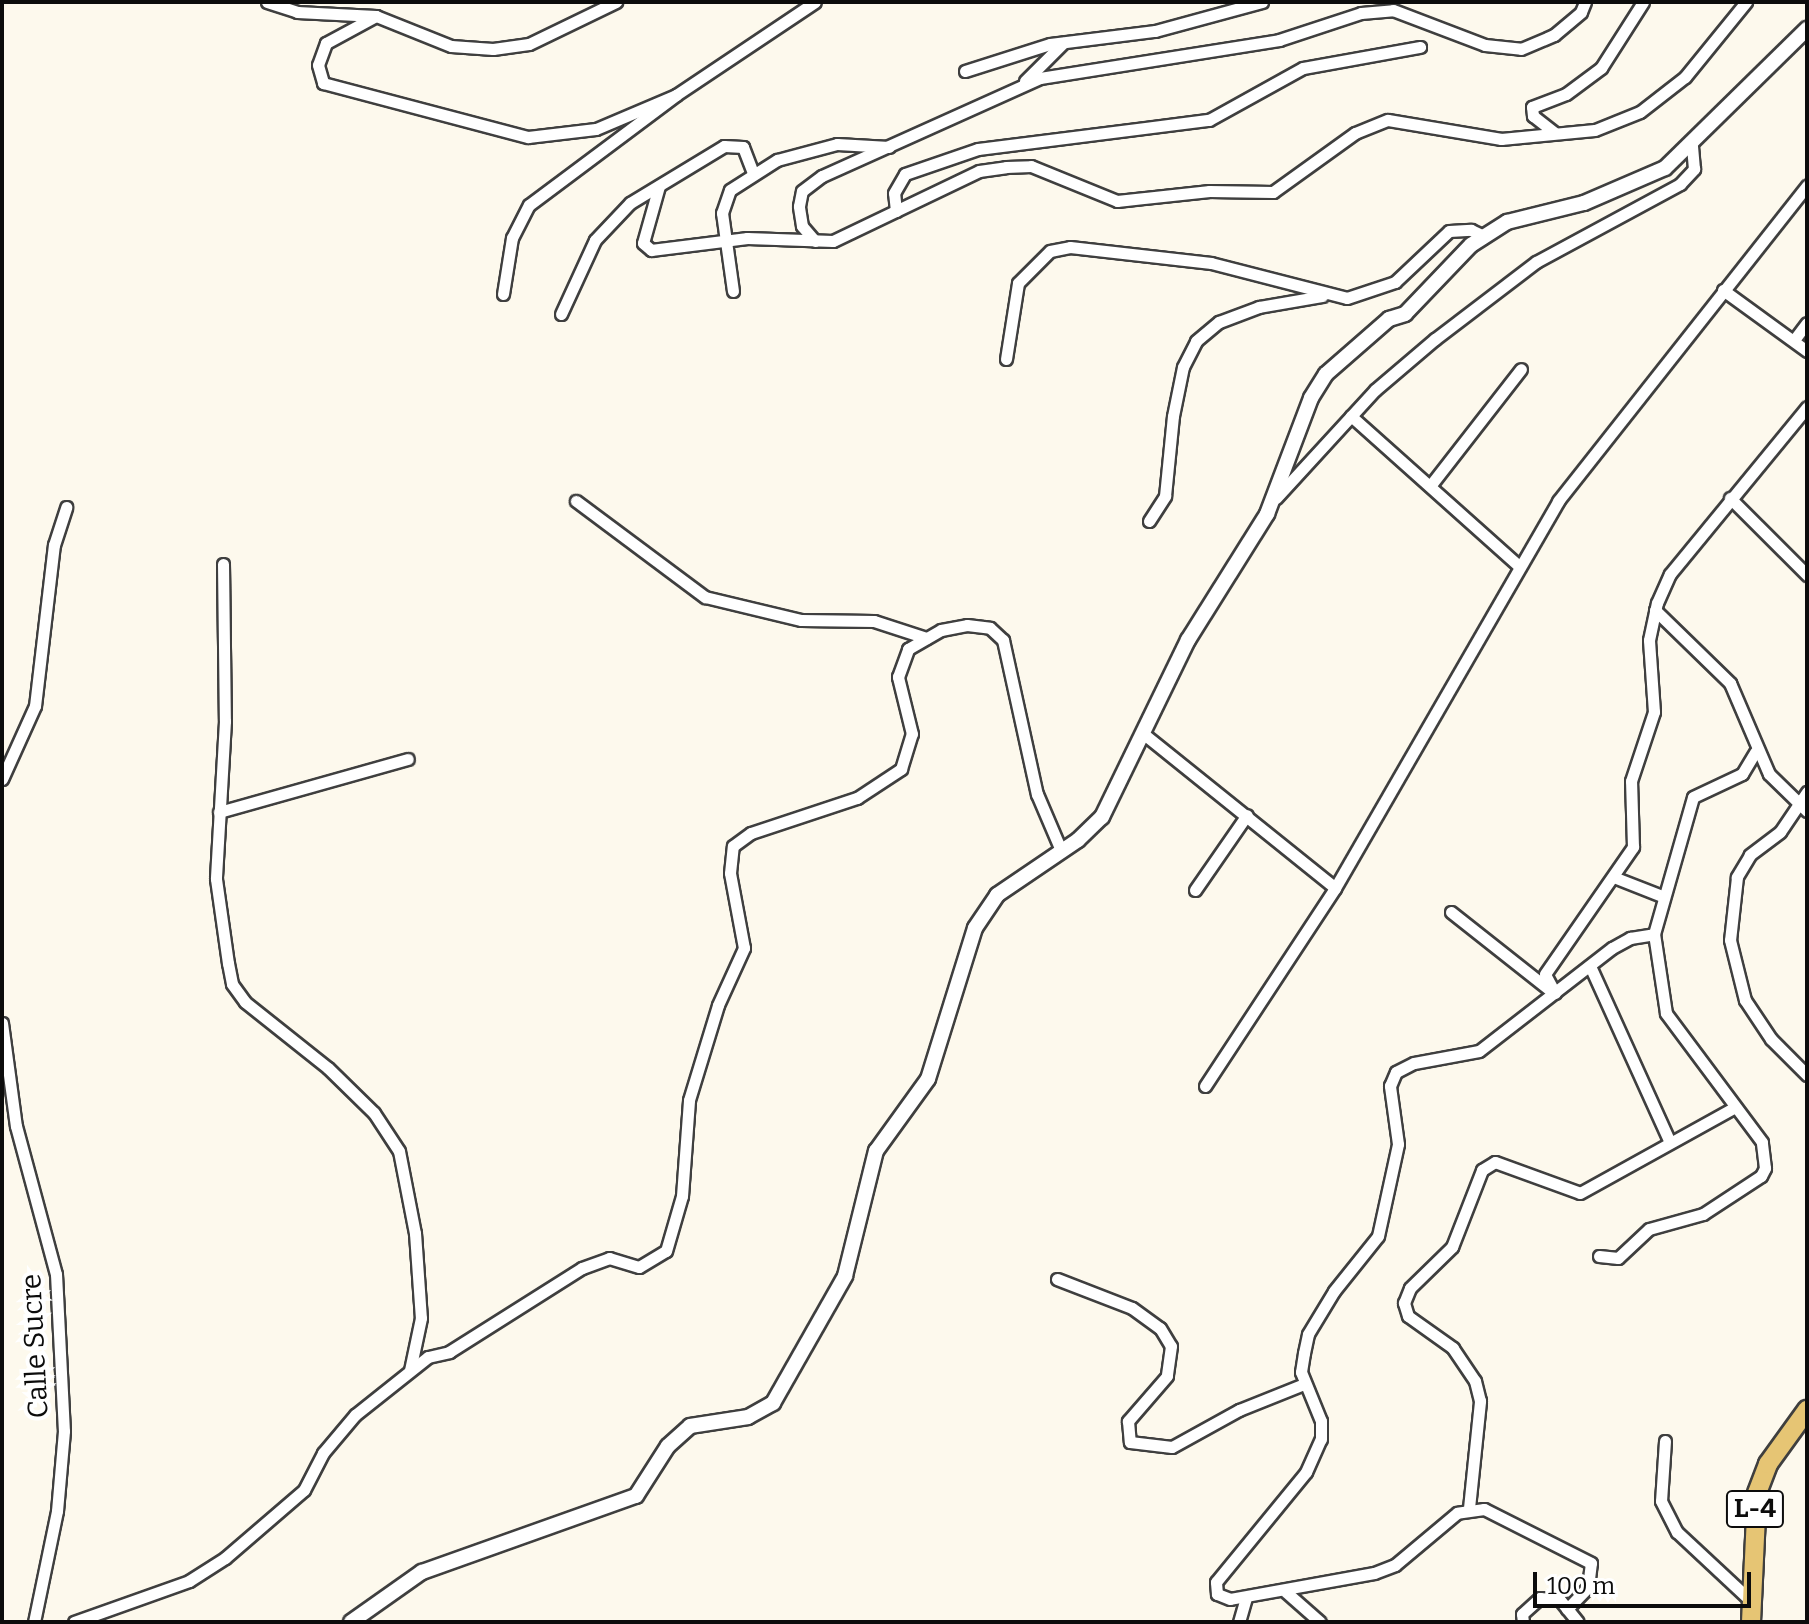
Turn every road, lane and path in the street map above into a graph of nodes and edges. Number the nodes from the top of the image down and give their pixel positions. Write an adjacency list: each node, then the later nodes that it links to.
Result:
1 (267, 2): 8 (street)
2 (616, 2): 8 (street)
3 (815, 2): 14 (street)
4 (1262, 2): 10 (street)
5 (1585, 2): 13 (street)
6 (1643, 2): 15 (street)
7 (1746, 2): 15 (street)
8 (376, 16): 14 (street)
9 (1807, 30): 16 (street)
10 (1063, 43): 12 (street); 13 (street)
11 (1420, 47): 21 (street)
12 (965, 71)
13 (1019, 87): 17 (street)
14 (676, 95): 27 (street)
15 (1555, 133): 21 (street)
16 (1692, 144): 22 (street); 36 (street)
17 (890, 147): 18 (street); 24 (street)
18 (753, 173): 19 (street); 23 (street)
19 (659, 186): 23 (street); 29 (street)
20 (1807, 186): 25 (street)
21 (896, 211): 24 (street)
22 (1484, 236): 28 (street); 40 (street)
23 (726, 241): 24 (street); 26 (street)
24 (815, 241)
25 (1723, 290): 31 (street); 44 (street)
26 (733, 291)
27 (503, 294)
28 (1323, 296): 33 (street); 42 (street)
29 (561, 314)
30 (1807, 323): 31 (street)
31 (1794, 340): 32 (street)
32 (1807, 351)
33 (1006, 359)
34 (1521, 369): 37 (street)
35 (1807, 407): 38 (street)
36 (1351, 416): 37 (street); 40 (street)
37 (1430, 486): 44 (street)
38 (1730, 498): 45 (street); 46 (street)
39 (576, 501): 47 (street)
40 (1273, 501): 48 (street)
41 (66, 507): 51 (street)
42 (1149, 521)
43 (223, 564): 54 (street)
44 (1519, 566): 58 (street)
45 (1807, 575)
46 (1655, 610): 49 (street); 57 (street)
47 (926, 638): 56 (street); 72 (street)
48 (1145, 735): 55 (street); 56 (street)
49 (1755, 752): 53 (street); 60 (street)
50 (408, 759): 54 (street)
51 (2, 779)
52 (1807, 792): 53 (street)
53 (1802, 808): 66 (street)
54 (219, 812): 72 (street)
55 (1247, 815): 58 (street); 59 (street)
56 (1060, 848): 83 (street)
57 (1616, 878): 60 (street); 64 (street)
58 (1335, 888): 67 (street)
59 (1195, 890)
60 (1662, 896): 62 (street)
61 (1451, 912): 64 (street)
62 (1654, 934): 63 (street); 68 (street)
63 (1590, 966): 64 (street); 69 (street)
64 (1555, 993): 73 (street)
65 (2, 1023): 81 (street, Calle Sucre)
66 (1807, 1075)
67 (1205, 1086)
68 (1735, 1107): 69 (street); 70 (street)
69 (1669, 1140): 76 (street)
70 (1599, 1256)
71 (1057, 1279): 73 (street)
72 (410, 1370): 82 (street)
73 (1304, 1384): 78 (street)
74 (1807, 1410): 79 (main road, L-4)
75 (1665, 1441): 79 (street)
76 (1469, 1508): 77 (street); 80 (street)
77 (1286, 1592): 78 (street); 85 (street)
78 (1246, 1598): 84 (street)
79 (1751, 1601): 88 (main road, L-4)
80 (1567, 1609): 86 (street); 87 (street)
81 (34, 1622)
82 (74, 1622)
83 (351, 1622)
84 (1239, 1622)
85 (1320, 1622)
86 (1523, 1622)
87 (1578, 1622)
88 (1751, 1622)

